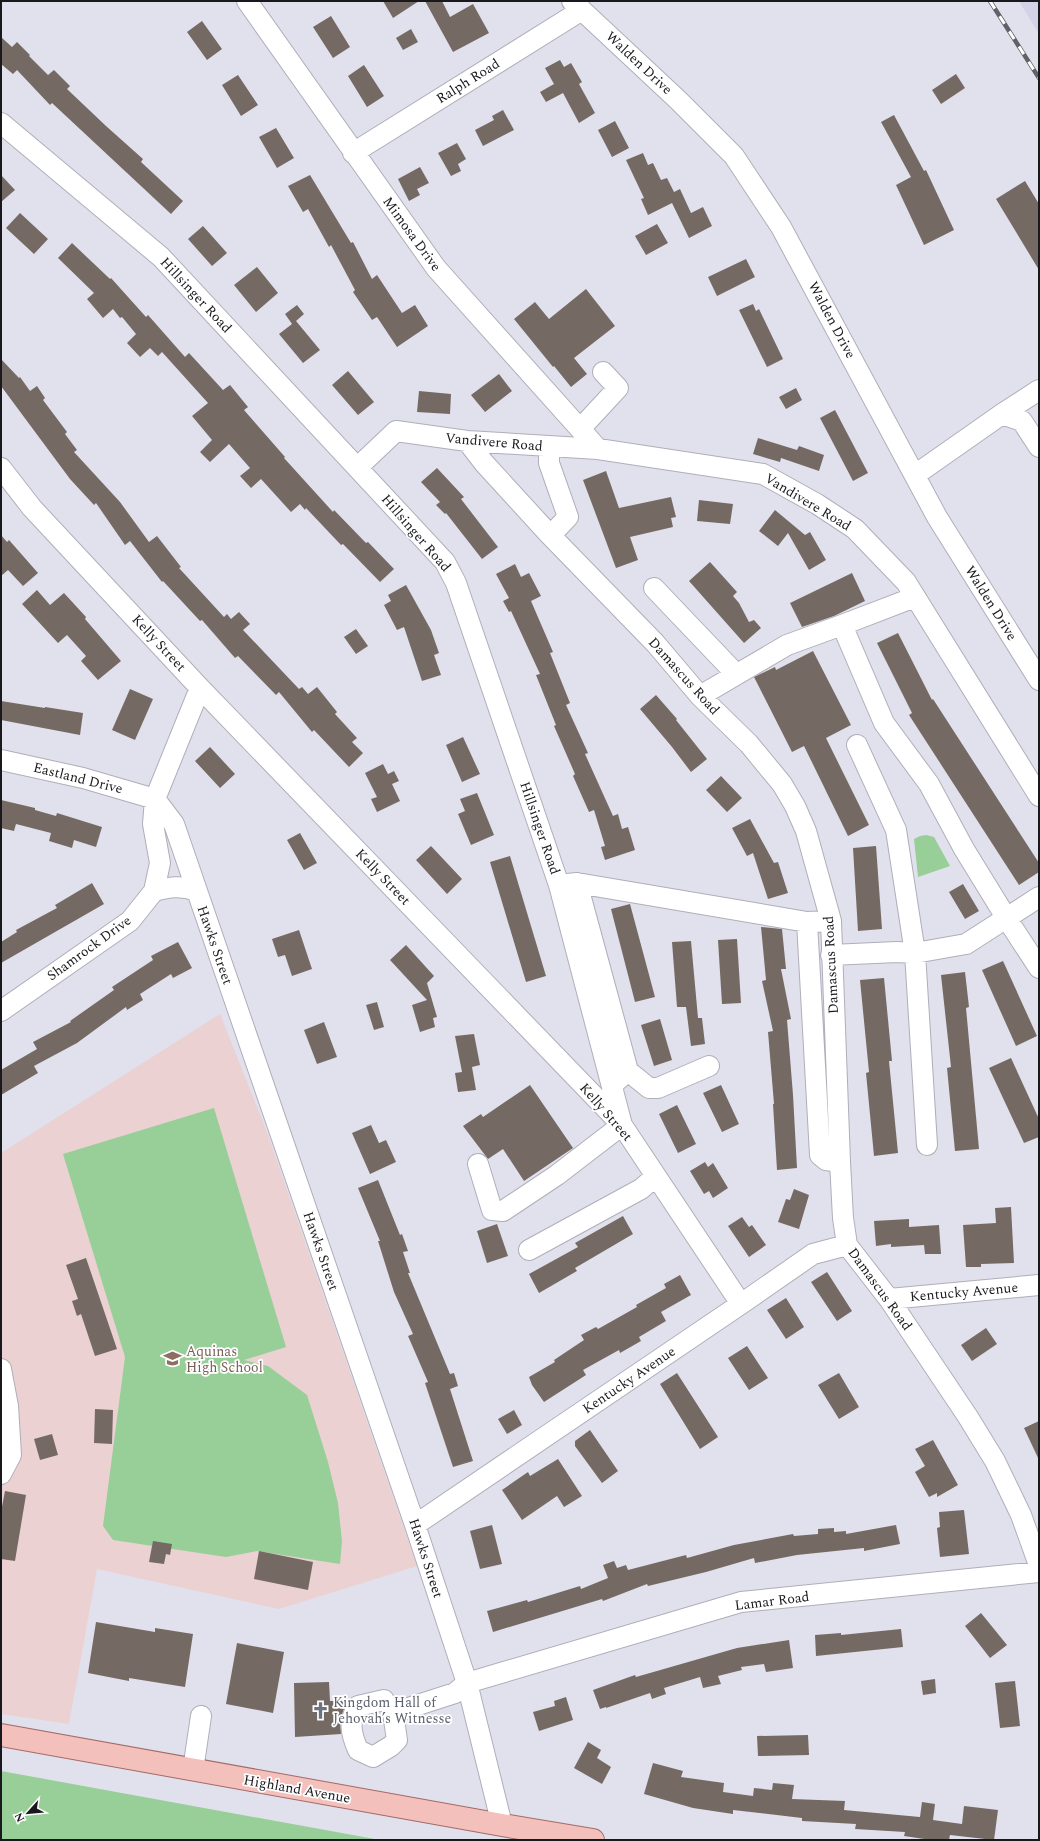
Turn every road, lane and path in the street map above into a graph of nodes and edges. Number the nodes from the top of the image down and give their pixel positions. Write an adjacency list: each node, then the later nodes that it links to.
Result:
1 (247, 1): 4 (street, Mimosa Drive)
2 (577, 5): 4 (street, Ralph Road); 15 (street, Walden Drive)
3 (1, 124): 14 (street, Hillsinger Road)
4 (353, 153): 8 (street, Mimosa Drive)
5 (603, 372): 8 (street)
6 (1039, 390): 7 (street)
7 (1002, 414): 11 (street); 15 (street)
8 (580, 429): 12 (street, Mimosa Drive)
9 (467, 441): 10 (street, Vandivere Road); 14 (street, Vandivere Road); 16 (street, Damascus Road)
10 (549, 446): 12 (street, Vandivere Road); 16 (street)
11 (1039, 447)
12 (598, 450): 18 (street, Vandivere Road)
13 (1, 468): 22 (street, Kelly Street)
14 (358, 468): 28 (street, Hillsinger Road)
15 (914, 475): 21 (street, Walden Drive)
16 (551, 535): 23 (street, Damascus Road)
17 (654, 588): 20 (street)
18 (915, 597): 19 (street); 26 (street, Vandivere Road)
19 (842, 625): 20 (street); 32 (street)
20 (736, 674): 23 (street)
21 (1039, 680)
22 (200, 688): 27 (street); 44 (street, Kelly Street)
23 (700, 696): 33 (street, Damascus Road)
24 (857, 745): 35 (street)
25 (1, 760): 27 (street, Eastland Drive)
26 (1039, 796)
27 (156, 799): 29 (street, Shamrock Drive); 30 (street, Hawks Street)
28 (568, 884): 34 (street); 42 (street); 43 (street, Hillsinger Road)
29 (154, 891): 30 (street); 38 (street, Shamrock Drive)
30 (197, 891): 56 (street, Hawks Street)
31 (1039, 897): 32 (street)
32 (1007, 919): 35 (street); 37 (street)
33 (831, 920): 34 (street); 36 (street, Damascus Road)
34 (807, 922): 39 (street)
35 (915, 953): 36 (street); 45 (street)
36 (831, 955): 40 (street, Damascus Road)
37 (1039, 968)
38 (1, 1011)
39 (814, 1044): 40 (street); 46 (street)
40 (834, 1045): 46 (street, Damascus Road)
41 (709, 1066): 42 (street)
42 (628, 1071): 43 (street)
43 (612, 1085): 44 (street, Hillsinger Road)
44 (622, 1125): 47 (street); 48 (street, Kelly Street)
45 (927, 1145)
46 (840, 1162): 49 (street, Damascus Road)
47 (478, 1164)
48 (656, 1176): 50 (street); 53 (street, Kelly Street)
49 (847, 1245): 52 (street, Damascus Road); 53 (street, Kentucky Avenue)
50 (529, 1250)
51 (1039, 1285): 52 (street, Kentucky Avenue)
52 (888, 1299): 57 (street, Damascus Road)
53 (741, 1304): 56 (street, Kentucky Avenue)
54 (1, 1369): 55 (street)
55 (1, 1474)
56 (415, 1525): 59 (street, Hawks Street)
57 (1039, 1565)
58 (1039, 1572): 59 (street, Lamar Road)
59 (467, 1683): 60 (street, Lamar Road); 64 (street, Hawks Street)
60 (384, 1700)
61 (201, 1716): 63 (street)
62 (1, 1735): 63 (main road, Highland Avenue)
63 (193, 1770): 64 (main road, Highland Avenue)
64 (502, 1825): 65 (main road, Highland Avenue)
65 (593, 1840)

